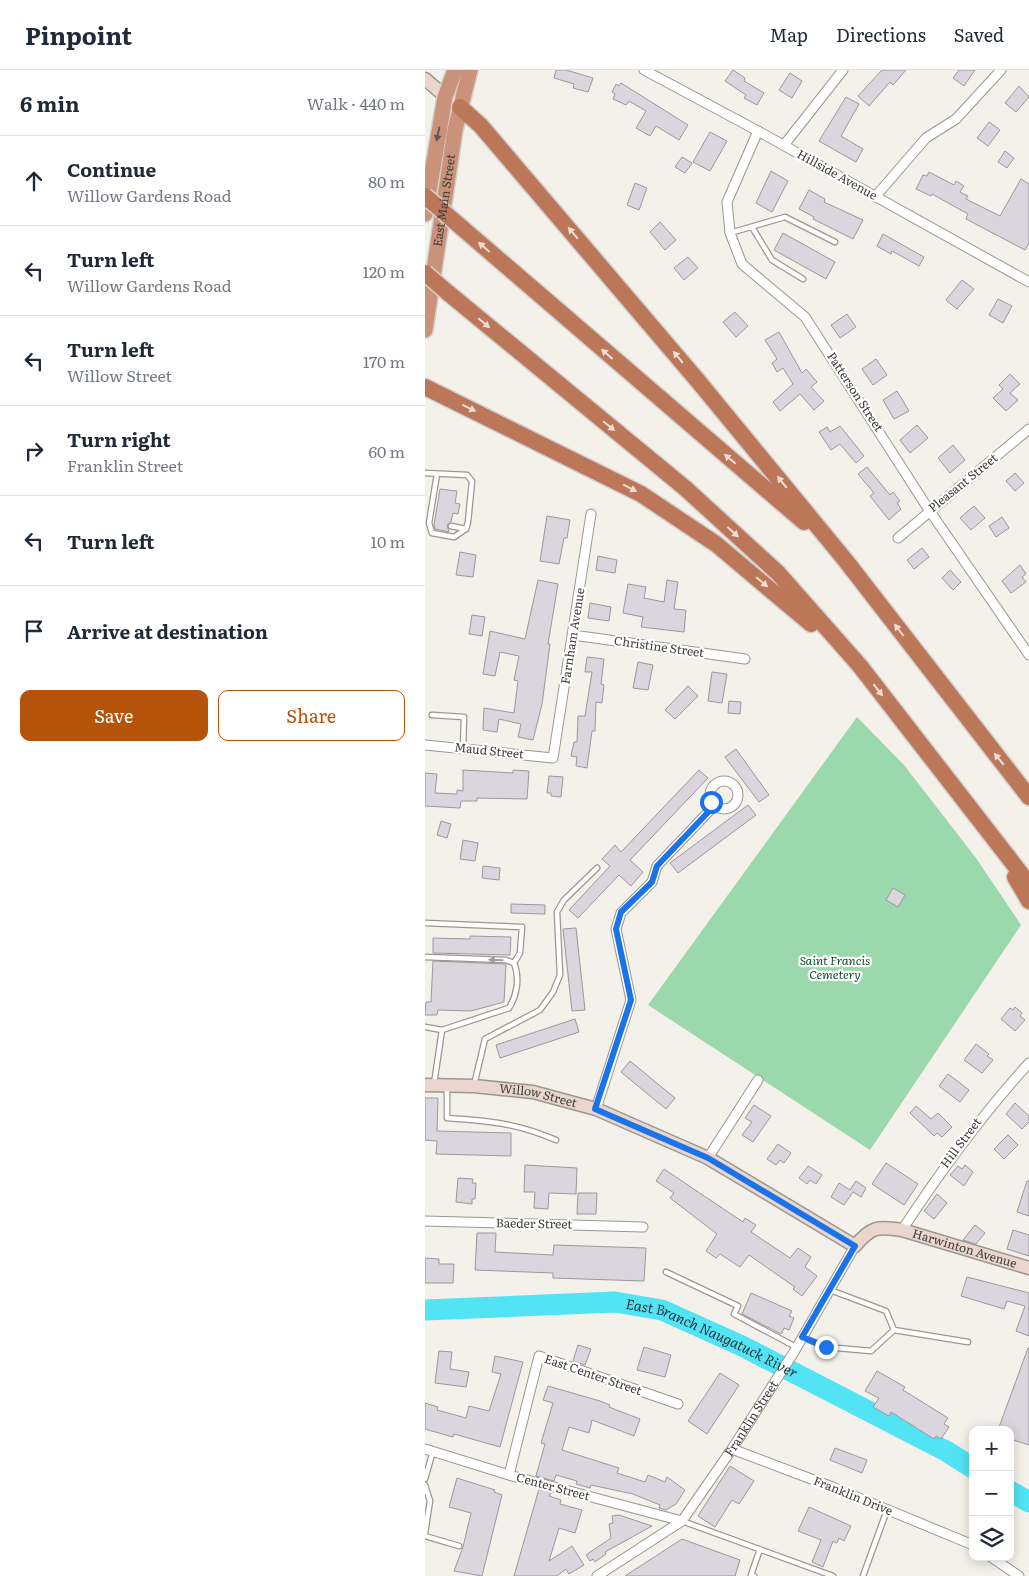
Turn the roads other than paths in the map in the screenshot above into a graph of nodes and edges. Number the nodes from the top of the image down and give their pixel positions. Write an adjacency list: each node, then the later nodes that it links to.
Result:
1 (455, 70): 7 (highway, East Main Street)
2 (470, 70): 8 (highway, East Main Street)
3 (644, 70): 9 (street, Hillside Avenue)
4 (843, 70): 10 (street)
5 (1001, 70): 12 (street)
6 (425, 79): 7 (main road)
7 (445, 97): 8 (main road); 13 (highway, East Main Street, one-way to 13)
8 (460, 107): 20 (highway, East Main Street); 31 (highway, one-way to 8)
9 (757, 131): 10 (street, Hillside Avenue); 15 (street, Patterson Street)
10 (784, 145): 12 (street, Hillside Avenue)
11 (425, 196): 31 (highway, one-way to 11, bridge)
12 (875, 196): 19 (street, Hillside Avenue)
13 (425, 214)
14 (752, 227): 15 (lane); 16 (lane); 18 (lane)
15 (730, 233): 25 (street, Patterson Street)
16 (835, 242)
17 (425, 273): 35 (highway, one-way to 35, bridge)
18 (803, 279)
19 (1029, 282)
20 (425, 330)
21 (425, 387): 35 (highway, one-way to 35)
22 (1029, 429): 25 (street, Pleasant Street)
23 (425, 473): 24 (lane)
24 (437, 474): 27 (lane); 29 (lane)
25 (929, 510): 30 (street, Pleasant Street); 33 (street, Patterson Street)
26 (591, 514): 32 (street, Farnham Avenue)
27 (429, 522): 29 (lane)
28 (451, 526): 29 (lane)
29 (466, 529)
30 (898, 538)
31 (846, 561): 40 (highway, one-way to 31)
32 (573, 635): 34 (street, Christine Street); 39 (street, Farnham Avenue)
33 (1029, 655)
34 (745, 659)
35 (860, 666): 42 (highway, one-way to 42)
36 (432, 715): 38 (lane)
37 (425, 745): 38 (street, Maud Street)
38 (463, 748): 39 (street, Maud Street)
39 (553, 758)
40 (1029, 797)
41 (714, 806): 55 (street)
42 (997, 844): 44 (highway); 45 (highway)
43 (597, 868): 54 (lane)
44 (1029, 884)
45 (1029, 901)
46 (425, 923): 48 (lane)
47 (425, 957): 48 (lane, one-way to 47)
48 (514, 963): 50 (lane)
49 (425, 1027): 50 (lane)
50 (441, 1030): 53 (lane)
51 (1029, 1063): 60 (street, Hill Street)
52 (758, 1080): 57 (street)
53 (435, 1085): 54 (main road, Willow Street); 56 (lane)
54 (474, 1086): 55 (main road, Willow Street)
55 (595, 1109): 57 (main road, Willow Street)
56 (556, 1140)
57 (708, 1158): 61 (main road, Willow Street)
58 (425, 1221): 59 (street, Baeder Street)
59 (643, 1227)
60 (902, 1230): 61 (main road, Franklin Street); 62 (main road, Harwinton Avenue)
61 (855, 1246): 64 (street, Franklin Street)
62 (1029, 1268)
63 (666, 1272): 68 (lane)
64 (830, 1290): 65 (lane); 66 (street, Franklin Street)
65 (894, 1330): 66 (lane); 67 (lane)
66 (802, 1337): 68 (street, Franklin Street)
67 (968, 1342)
68 (795, 1350): 70 (street, Franklin Street)
69 (677, 1404): 72 (street, East Center Street)
70 (732, 1449): 75 (street, Franklin Drive); 76 (street, Franklin Street)
71 (429, 1450): 72 (street, Center Street); 73 (lane)
72 (509, 1475): 76 (street, Center Street)
73 (425, 1479)
74 (425, 1485): 77 (lane)
75 (887, 1510): 78 (street, Franklin Drive); 85 (lane)
76 (682, 1521): 80 (lane); 82 (street, Franklin Street)
77 (425, 1535): 79 (lane)
78 (969, 1544)
79 (459, 1546)
80 (760, 1549): 83 (lane); 84 (lane)
81 (997, 1561): 86 (street)
82 (597, 1576)
83 (754, 1576)
84 (833, 1576)
85 (863, 1576)
86 (1019, 1576)

